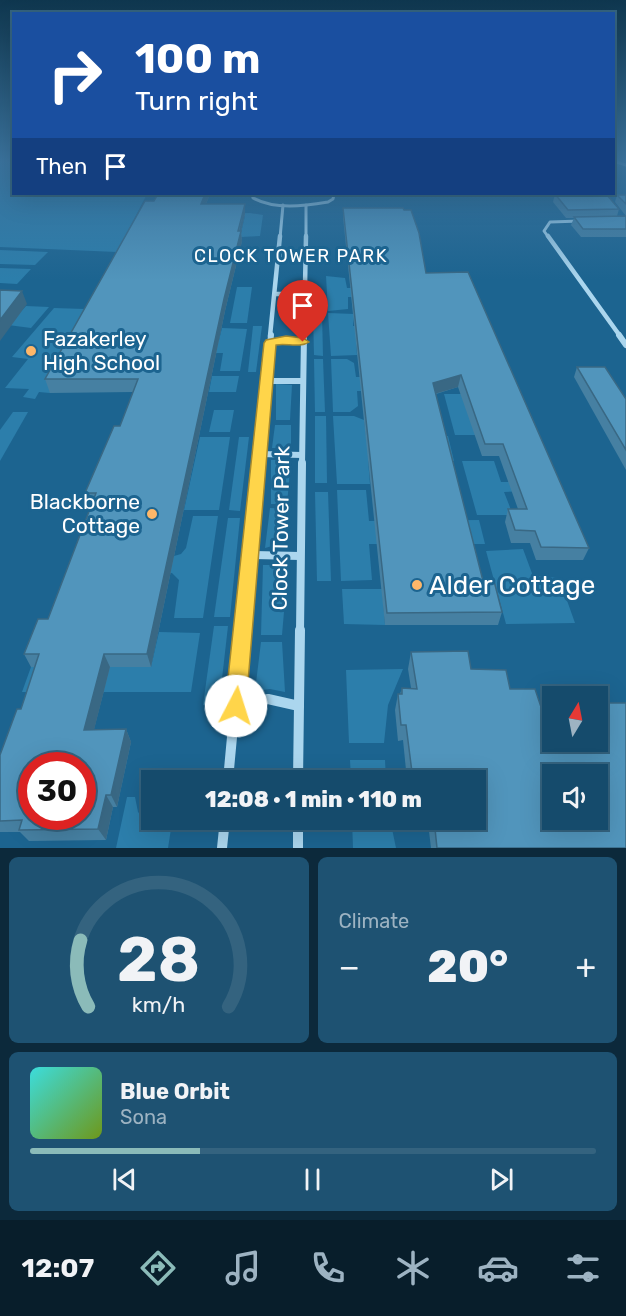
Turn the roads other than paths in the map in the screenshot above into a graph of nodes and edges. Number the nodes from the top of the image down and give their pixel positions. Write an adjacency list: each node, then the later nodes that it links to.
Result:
1 (256, 201): 3 (street)
2 (330, 201): 4 (street)
3 (283, 205): 4 (street); 6 (street, Clock Tower Park)
4 (306, 205): 7 (street, Clock Tower Park)
5 (588, 221): 12 (street)
6 (278, 255): 7 (street); 8 (street, Clock Tower Park)
7 (304, 255): 9 (street, Clock Tower Park)
8 (275, 294): 9 (street); 11 (street, Clock Tower Park)
9 (304, 294): 10 (street, Clock Tower Park)
10 (303, 342): 11 (street); 14 (street, Clock Tower Park)
11 (270, 343): 13 (street, Clock Tower Park)
12 (626, 345)
13 (266, 381): 14 (street); 15 (street, Clock Tower Park)
14 (303, 381): 16 (street, Clock Tower Park)
15 (260, 454): 16 (street); 17 (street, Clock Tower Park)
16 (302, 455): 18 (street, Clock Tower Park)
17 (250, 555): 18 (street); 19 (street, Clock Tower Park)
18 (300, 556): 20 (street, Clock Tower Park)
19 (236, 706): 20 (street); 21 (street, Clock Tower Park)
20 (298, 706): 22 (street, Clock Tower Park)
21 (229, 770)
22 (298, 770)
23 (224, 830): 25 (street)
24 (298, 830): 26 (street)
25 (222, 848)
26 (298, 848)

